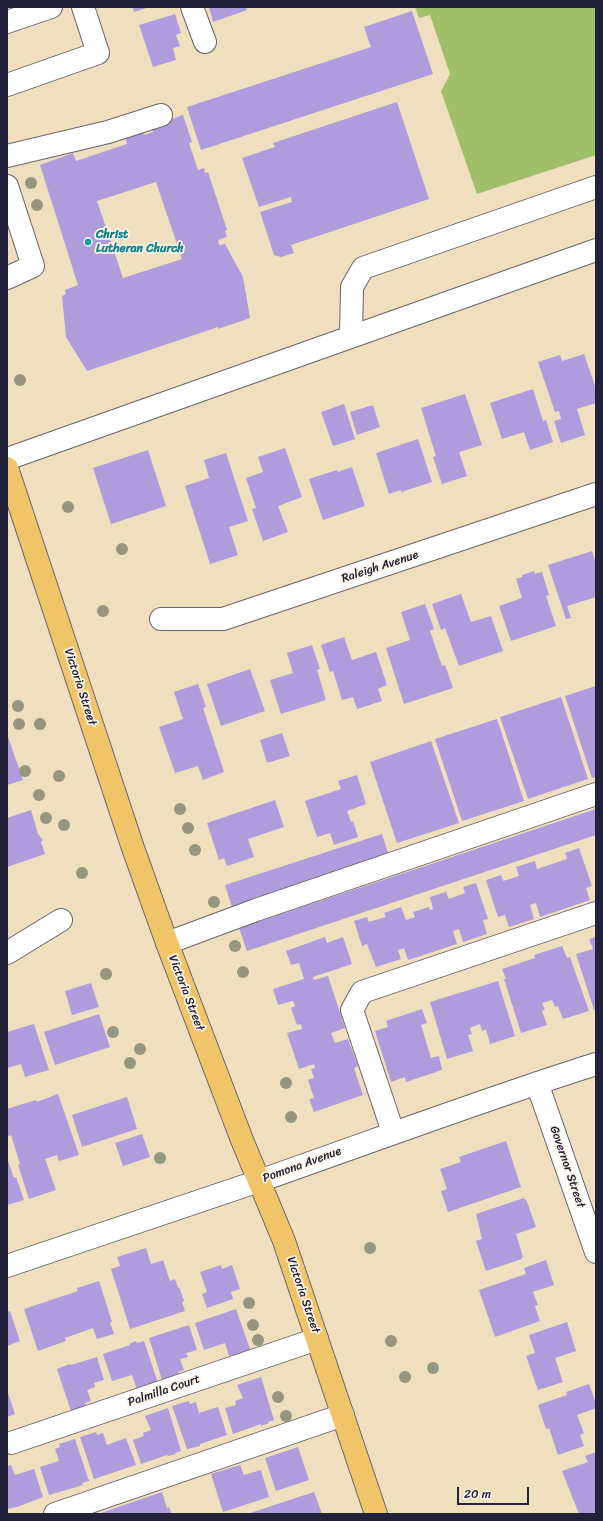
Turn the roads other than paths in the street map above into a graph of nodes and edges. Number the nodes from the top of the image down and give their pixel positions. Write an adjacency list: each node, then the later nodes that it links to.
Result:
1 (51, 7): 4 (street)
2 (82, 7): 6 (street)
3 (192, 7): 5 (street)
4 (7, 22)
5 (205, 42)
6 (7, 85)
7 (161, 115): 8 (street)
8 (7, 156)
9 (7, 186): 12 (street)
10 (596, 187): 13 (street)
11 (596, 250): 13 (street)
12 (7, 278)
13 (351, 336): 14 (street)
14 (7, 459)
15 (7, 468): 21 (main road, Victoria Street)
16 (596, 494): 17 (street, Raleigh Avenue)
17 (161, 618)
18 (596, 794): 21 (street)
19 (596, 913): 25 (street)
20 (61, 920): 22 (street)
21 (167, 943): 26 (main road, Victoria Street)
22 (7, 953)
23 (596, 1064): 24 (street, Pomona Avenue)
24 (537, 1083): 25 (street, Pomona Avenue); 27 (street, Governor Street)
25 (393, 1132): 26 (street, Pomona Avenue)
26 (259, 1181): 28 (street, Pomona Avenue); 29 (main road, Victoria Street)
27 (596, 1252)
28 (7, 1266)
29 (317, 1339): 30 (main road, Victoria Street); 31 (street, Palmilla Court)
30 (343, 1415): 32 (street); 33 (main road, Victoria Street)
31 (11, 1443)
32 (55, 1514)
33 (376, 1514)

